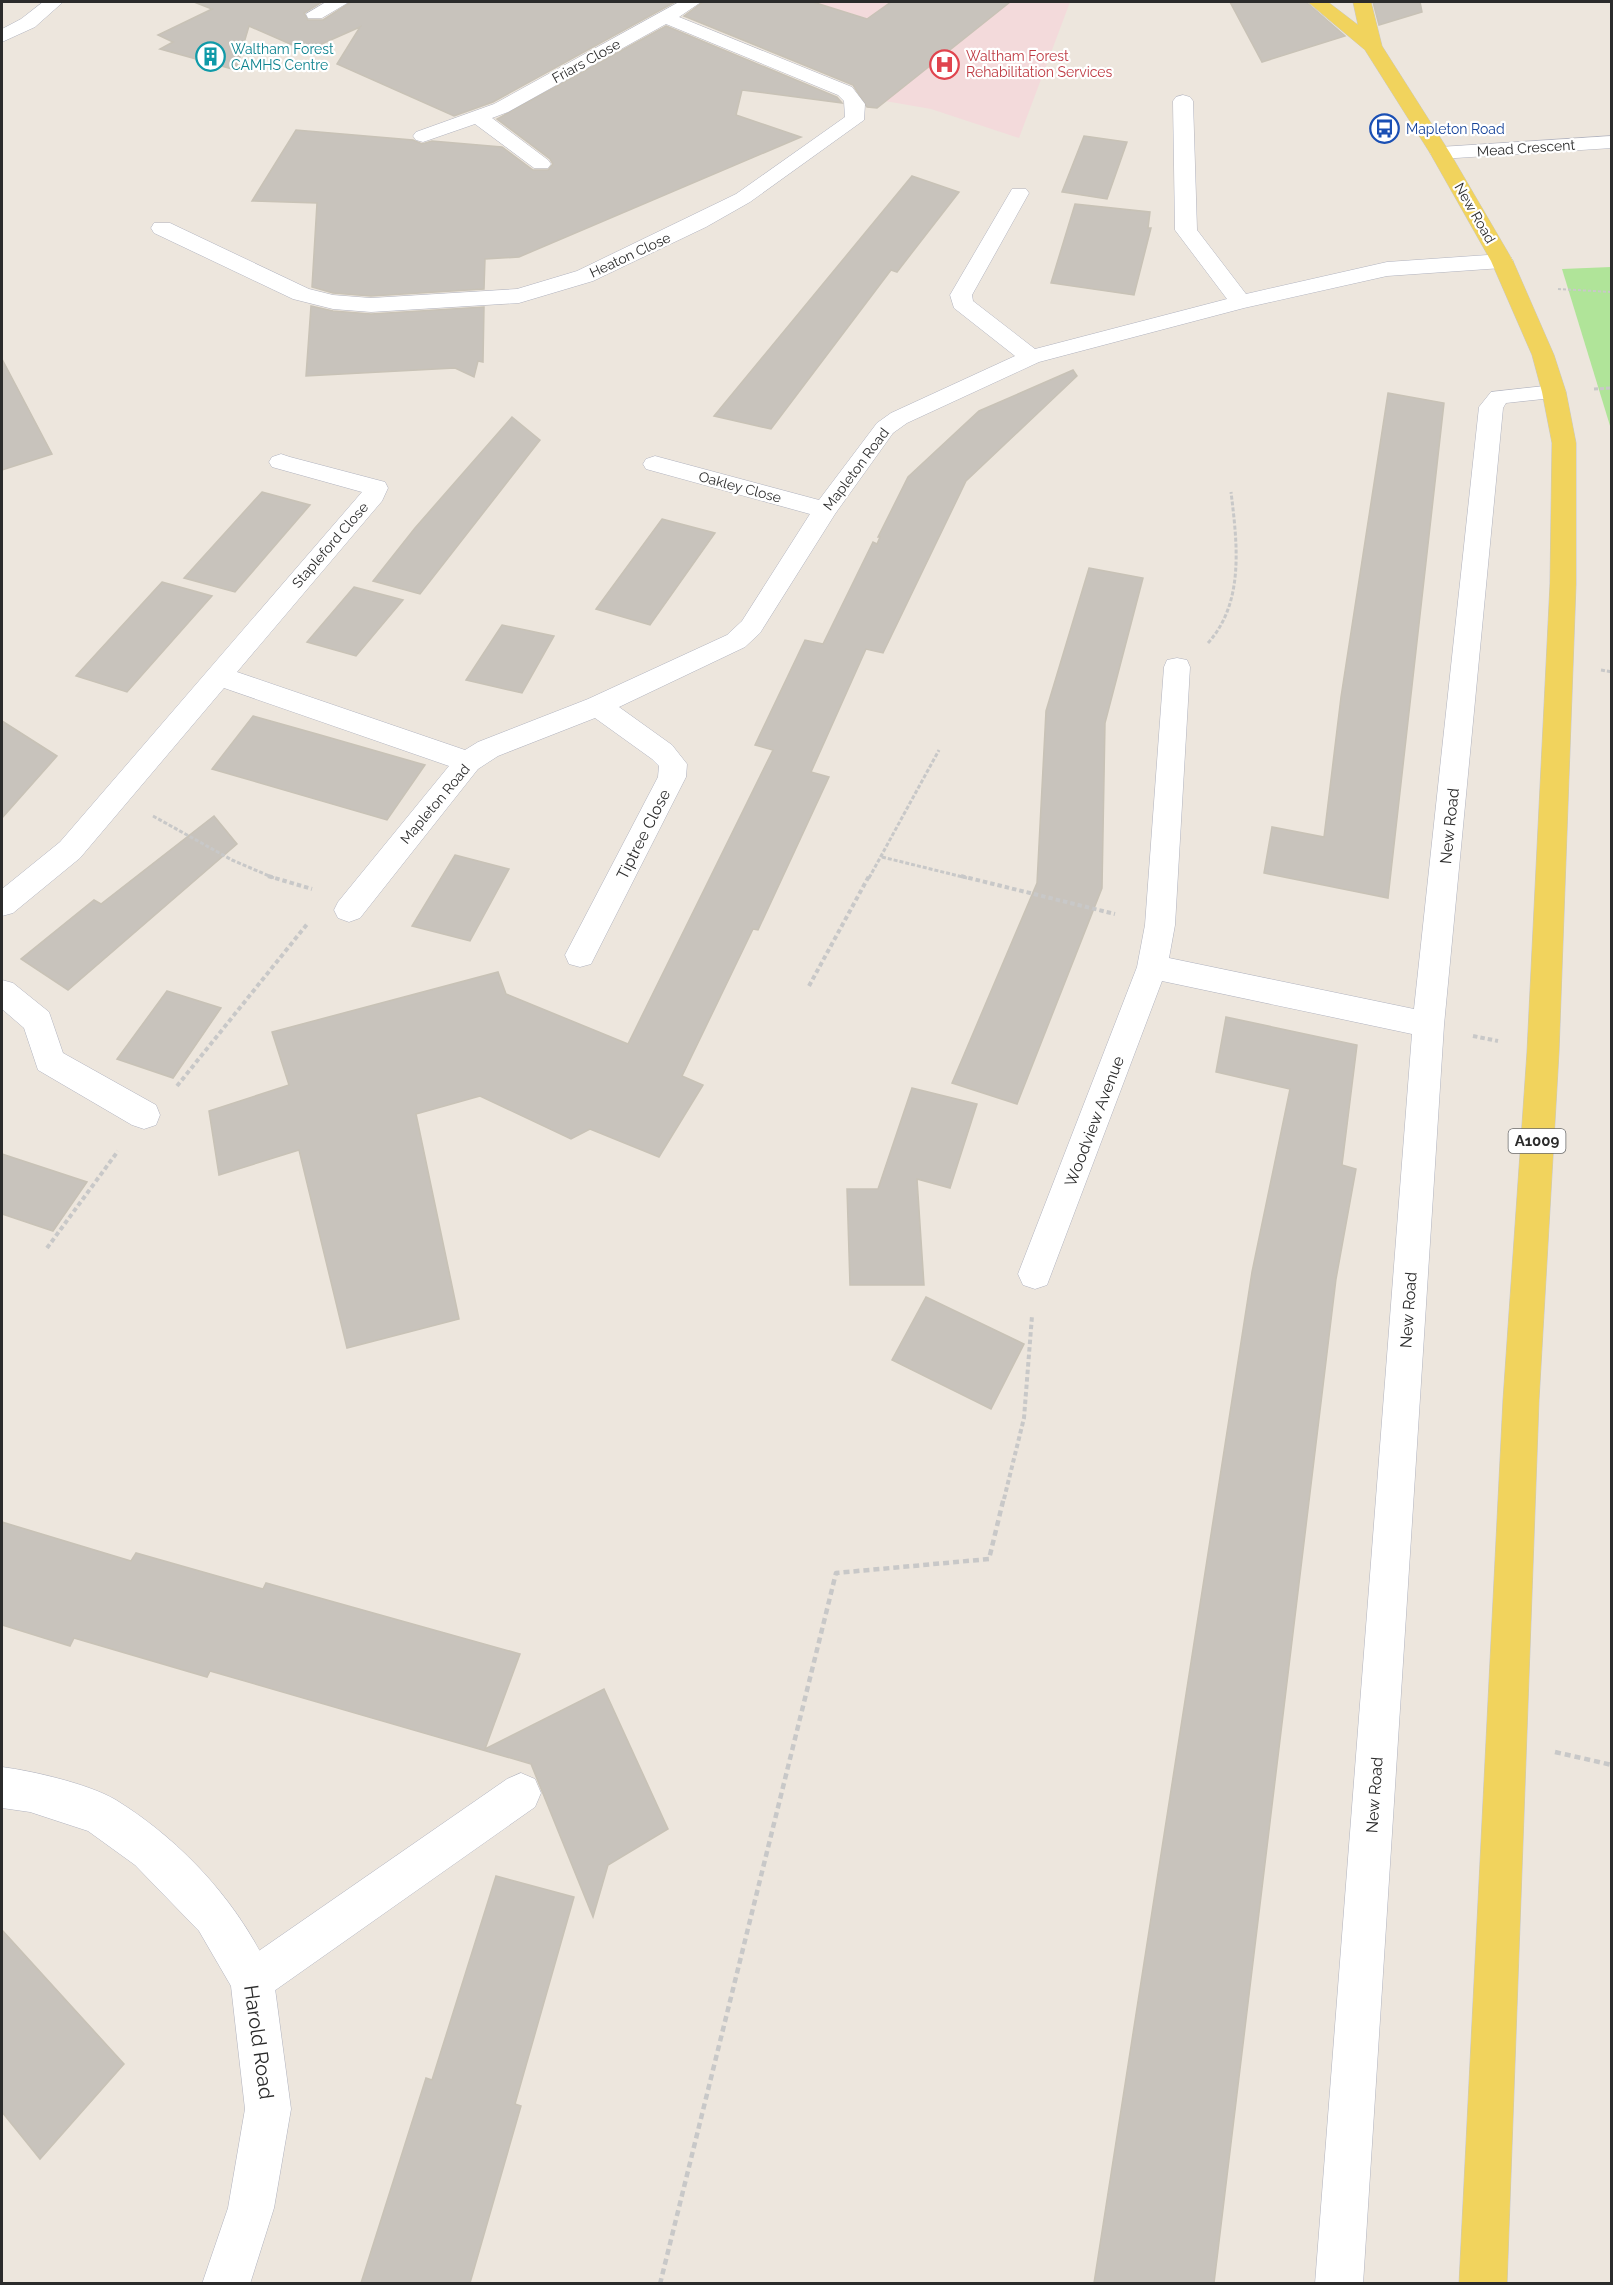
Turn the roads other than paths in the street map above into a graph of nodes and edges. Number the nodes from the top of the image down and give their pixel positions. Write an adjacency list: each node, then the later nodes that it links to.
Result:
1 (54, 2): 8 (street)
2 (340, 2): 6 (street)
3 (692, 2): 7 (street, Friars Close)
4 (1317, 2): 9 (main road, New Road / A1009)
5 (1362, 2): 9 (main road, New Road / A1009)
6 (315, 14)
7 (664, 17): 11 (street, Friars Close); 17 (street, Heaton Close)
8 (2, 36)
9 (1372, 46): 14 (main road, New Road / A1009)
10 (1183, 101): 19 (street)
11 (479, 118): 12 (street, Friars Close); 15 (street)
12 (423, 136)
13 (1611, 142): 14 (street, Mead Crescent)
14 (1440, 153): 18 (main road, New Road / A1009)
15 (541, 164)
16 (1018, 194): 20 (street)
17 (162, 228)
18 (1509, 274): 19 (street, Mapleton Road); 21 (main road, New Road / A1009)
19 (1241, 302): 20 (street, Mapleton Road)
20 (1031, 357): 24 (street, Mapleton Road)
21 (1554, 392): 34 (street, New Road); 42 (main road, New Road / A1009)
22 (281, 462): 26 (street, Stapleford Close)
23 (655, 464): 24 (street, Oakley Close)
24 (825, 510): 27 (street, Mapleton Road)
25 (1177, 668): 32 (street, Woodview Avenue)
26 (218, 676): 28 (street); 30 (street, Stapleford Close)
27 (598, 706): 28 (street, Mapleton Road); 31 (street, Tiptree Close)
28 (468, 762): 29 (street, Mapleton Road)
29 (344, 902)
30 (2, 905)
31 (580, 955)
32 (1152, 967): 34 (street); 36 (street, Woodview Avenue)
33 (2, 992): 35 (street)
34 (1428, 1025): 41 (street, New Road)
35 (144, 1115)
36 (1035, 1274)
37 (2, 1788): 39 (street, Harold Road)
38 (521, 1793): 39 (lane)
39 (252, 1982): 40 (street, Harold Road)
40 (226, 2283)
41 (1339, 2283)
42 (1484, 2283)

